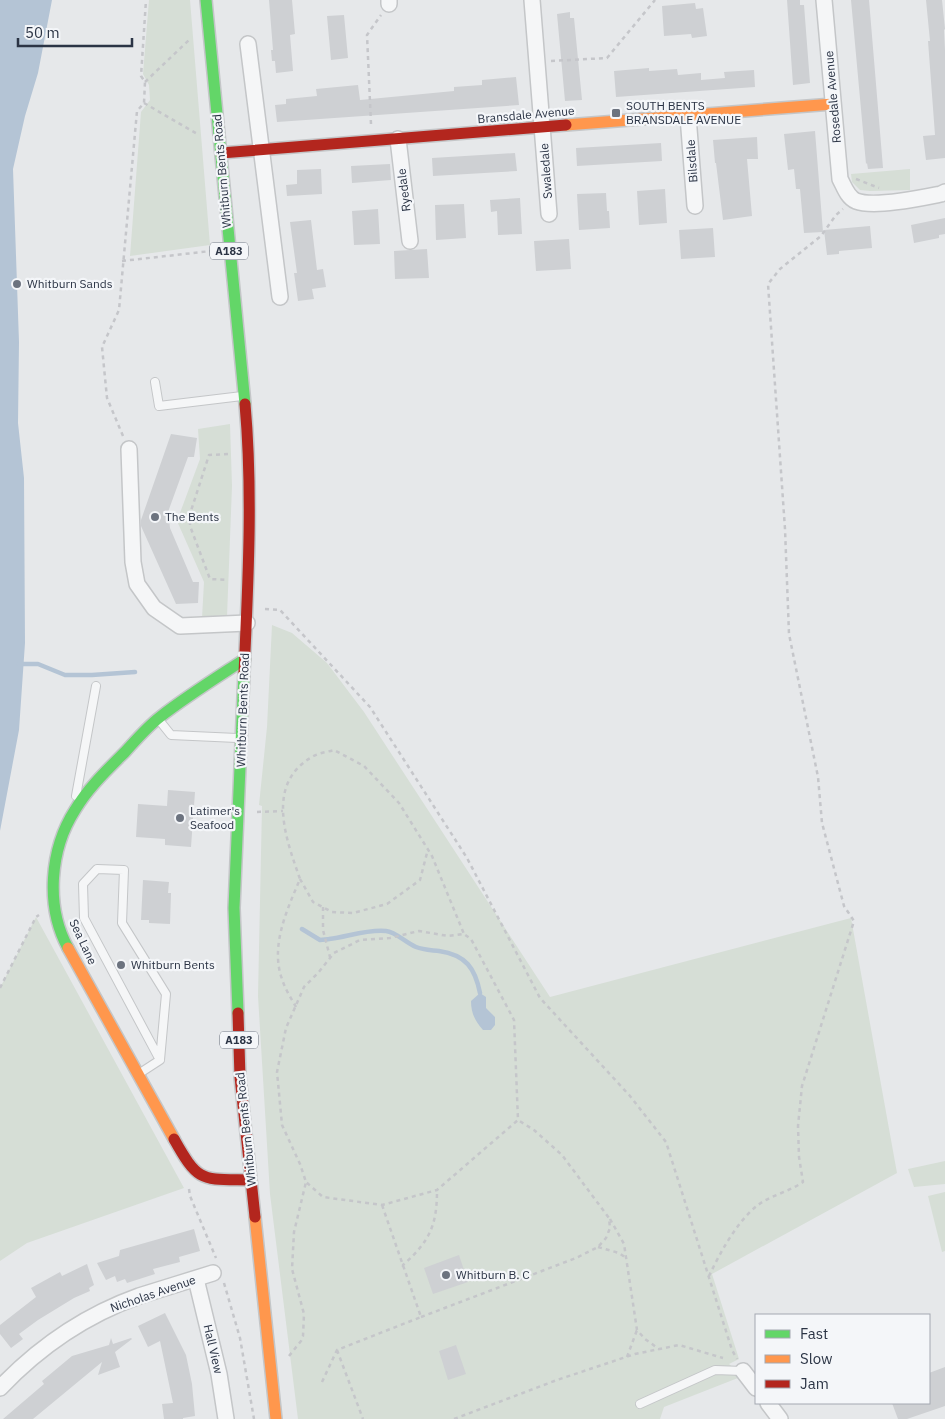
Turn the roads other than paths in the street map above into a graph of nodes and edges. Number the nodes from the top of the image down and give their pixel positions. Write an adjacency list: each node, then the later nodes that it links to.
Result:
1 (206, 0): 10 (main road, Whitburn Bents Road / A183)
2 (532, 0): 7 (street, Swaledale)
3 (824, 0): 5 (street, Rosedale Avenue)
4 (248, 44): 9 (street)
5 (833, 104): 6 (main road, Bransdale Avenue); 11 (street, Rosedale Avenue)
6 (688, 116): 7 (main road, Bransdale Avenue); 12 (street, Bilsdale)
7 (543, 127): 8 (main road, Bransdale Avenue); 13 (street, Swaledale)
8 (398, 139): 9 (main road, Bransdale Avenue); 14 (street, Ryedale)
9 (261, 150): 10 (main road, Bransdale Avenue); 15 (street)
10 (221, 153): 17 (main road, Whitburn Bents Road / A183)
11 (945, 192)
12 (695, 206)
13 (549, 214)
14 (410, 241)
15 (280, 297)
16 (155, 382): 17 (lane)
17 (244, 396): 19 (main road, Whitburn Bents Road / A183)
18 (129, 449): 19 (street)
19 (247, 623): 20 (main road, Whitburn Bents Road / A183)
20 (241, 662): 22 (main road, Sea Lane); 23 (main road, Whitburn Bents Road / A183)
21 (96, 686): 24 (lane)
22 (158, 718): 23 (lane); 24 (main road, Sea Lane)
23 (242, 738): 27 (main road, Whitburn Bents Road / A183)
24 (73, 810): 26 (main road, Sea Lane)
25 (160, 1060): 25 (lane); 26 (lane)
26 (138, 1074): 27 (main road, Sea Lane)
27 (251, 1180): 36 (main road, Whitburn Bents Road / A183)
28 (218, 1272): 29 (street, Nicholas Avenue)
29 (196, 1279): 32 (street, Nicholas Avenue); 35 (street, Hall View)
30 (743, 1371): 31 (street); 33 (lane)
31 (755, 1387)
32 (0, 1388)
33 (640, 1404)
34 (769, 1404): 37 (street)
35 (226, 1419)
36 (276, 1419)
37 (780, 1419)

